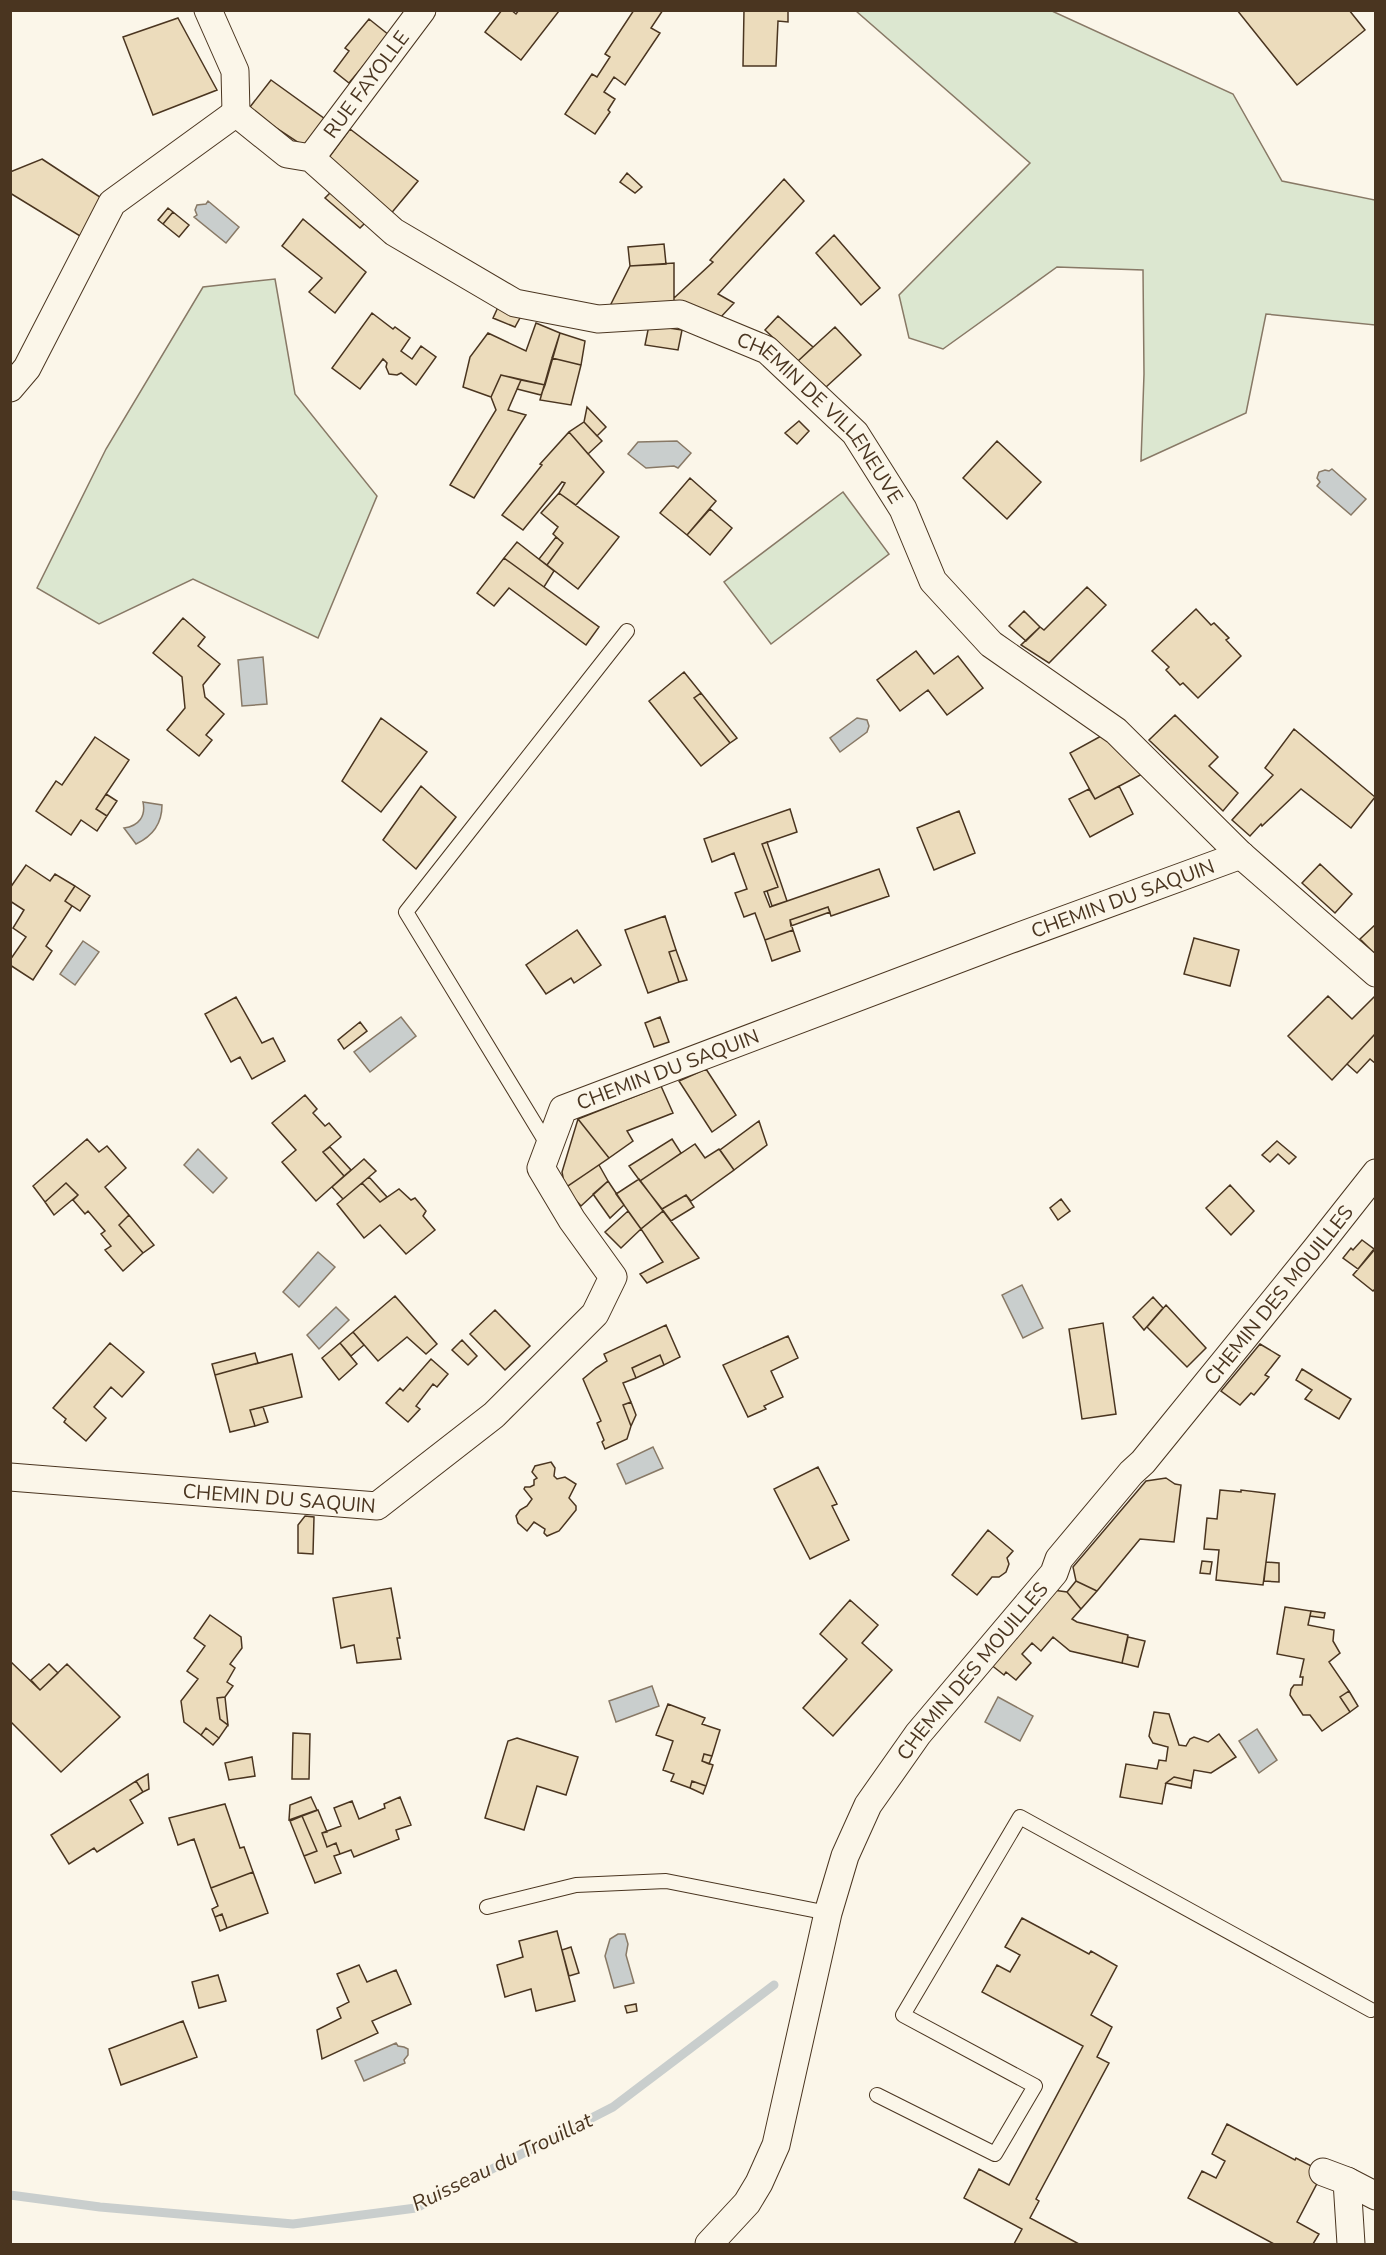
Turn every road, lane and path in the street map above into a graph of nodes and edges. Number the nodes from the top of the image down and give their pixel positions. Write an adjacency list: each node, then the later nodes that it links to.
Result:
1 (208, 10): 3 (street)
2 (422, 10): 4 (street, RUE FAYOLLE)
3 (236, 113): 4 (street, CHEMIN DE VILLENEUVE); 5 (street)
4 (311, 158): 7 (street, CHEMIN DE VILLENEUVE)
5 (10, 388)
6 (627, 631): 9 (lane)
7 (1241, 855): 8 (street, CHEMIN DE VILLENEUVE); 9 (street, CHEMIN DU SAQUIN)
8 (1376, 972)
9 (549, 1147): 11 (street, CHEMIN DU SAQUIN)
10 (1376, 1173): 13 (street, CHEMIN DES MOUILLES)
11 (10, 1477)
12 (487, 1907): 13 (lane)
13 (828, 1913): 17 (street, CHEMIN DES MOUILLES)
14 (1371, 2010): 15 (lane)
15 (877, 2095)
16 (1376, 2196): 18 (street)
17 (709, 2244)
18 (1352, 2244)

